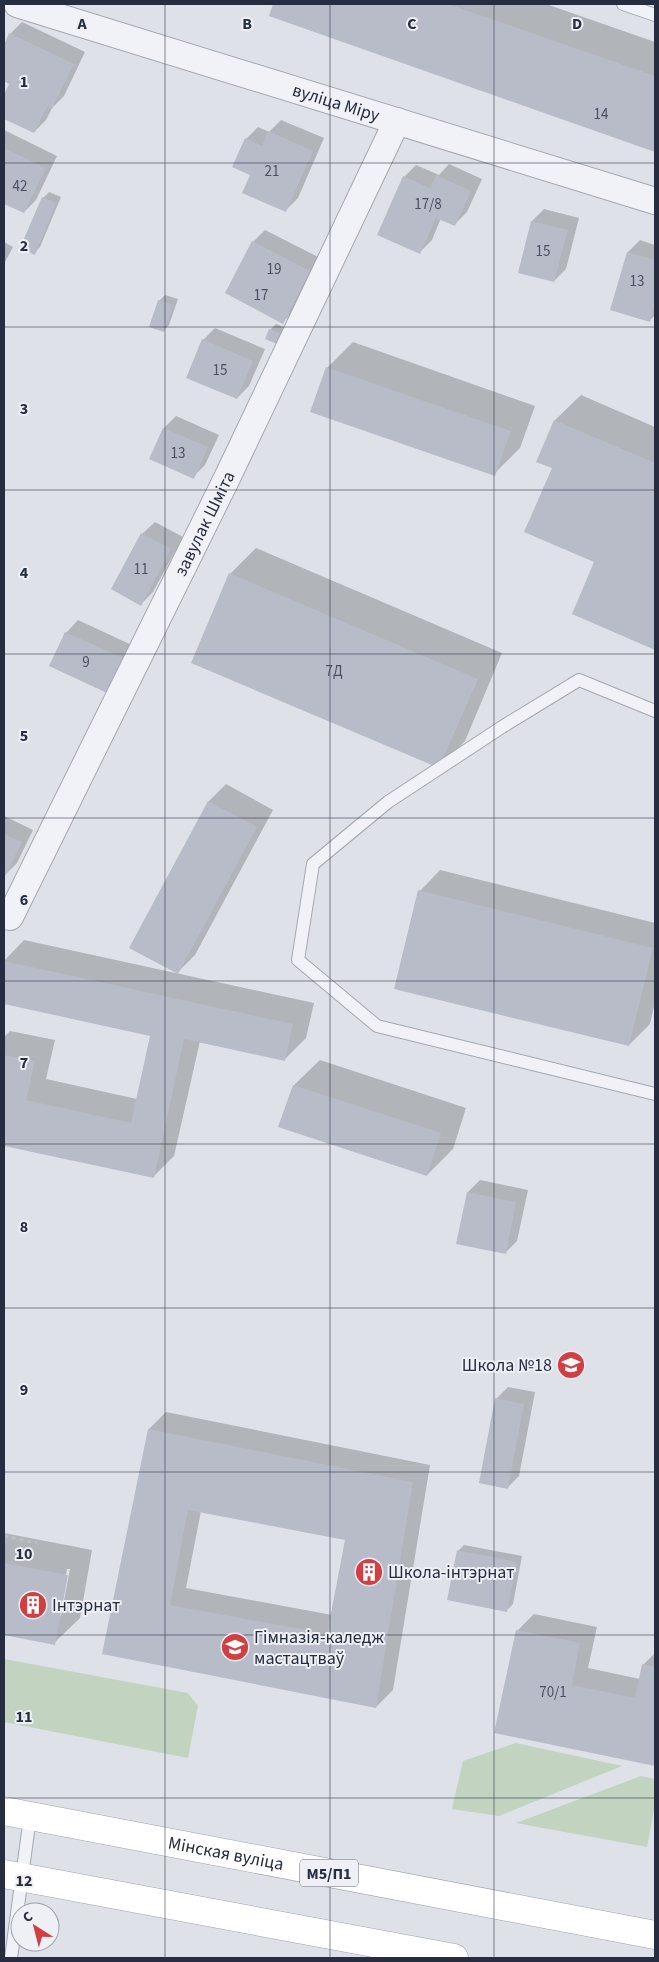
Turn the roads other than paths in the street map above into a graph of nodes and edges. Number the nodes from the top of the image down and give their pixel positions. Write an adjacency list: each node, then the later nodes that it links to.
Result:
1 (17, 4): 4 (street, вуліца Міру)
2 (623, 4): 3 (lane)
3 (655, 15)
4 (397, 121): 5 (street, вуліца Міру); 7 (street, завулак Шміта)
5 (655, 201)
6 (655, 711): 8 (lane)
7 (4, 916)
8 (655, 1094)
9 (4, 1811): 10 (main road, Мінская вуліца / М5/П1)
10 (30, 1816): 11 (lane); 12 (main road, Мінская вуліца / М5/П1)
11 (13, 1876): 13 (lane); 14 (main road)
12 (655, 1935)
13 (11, 1958)
14 (454, 1958)

